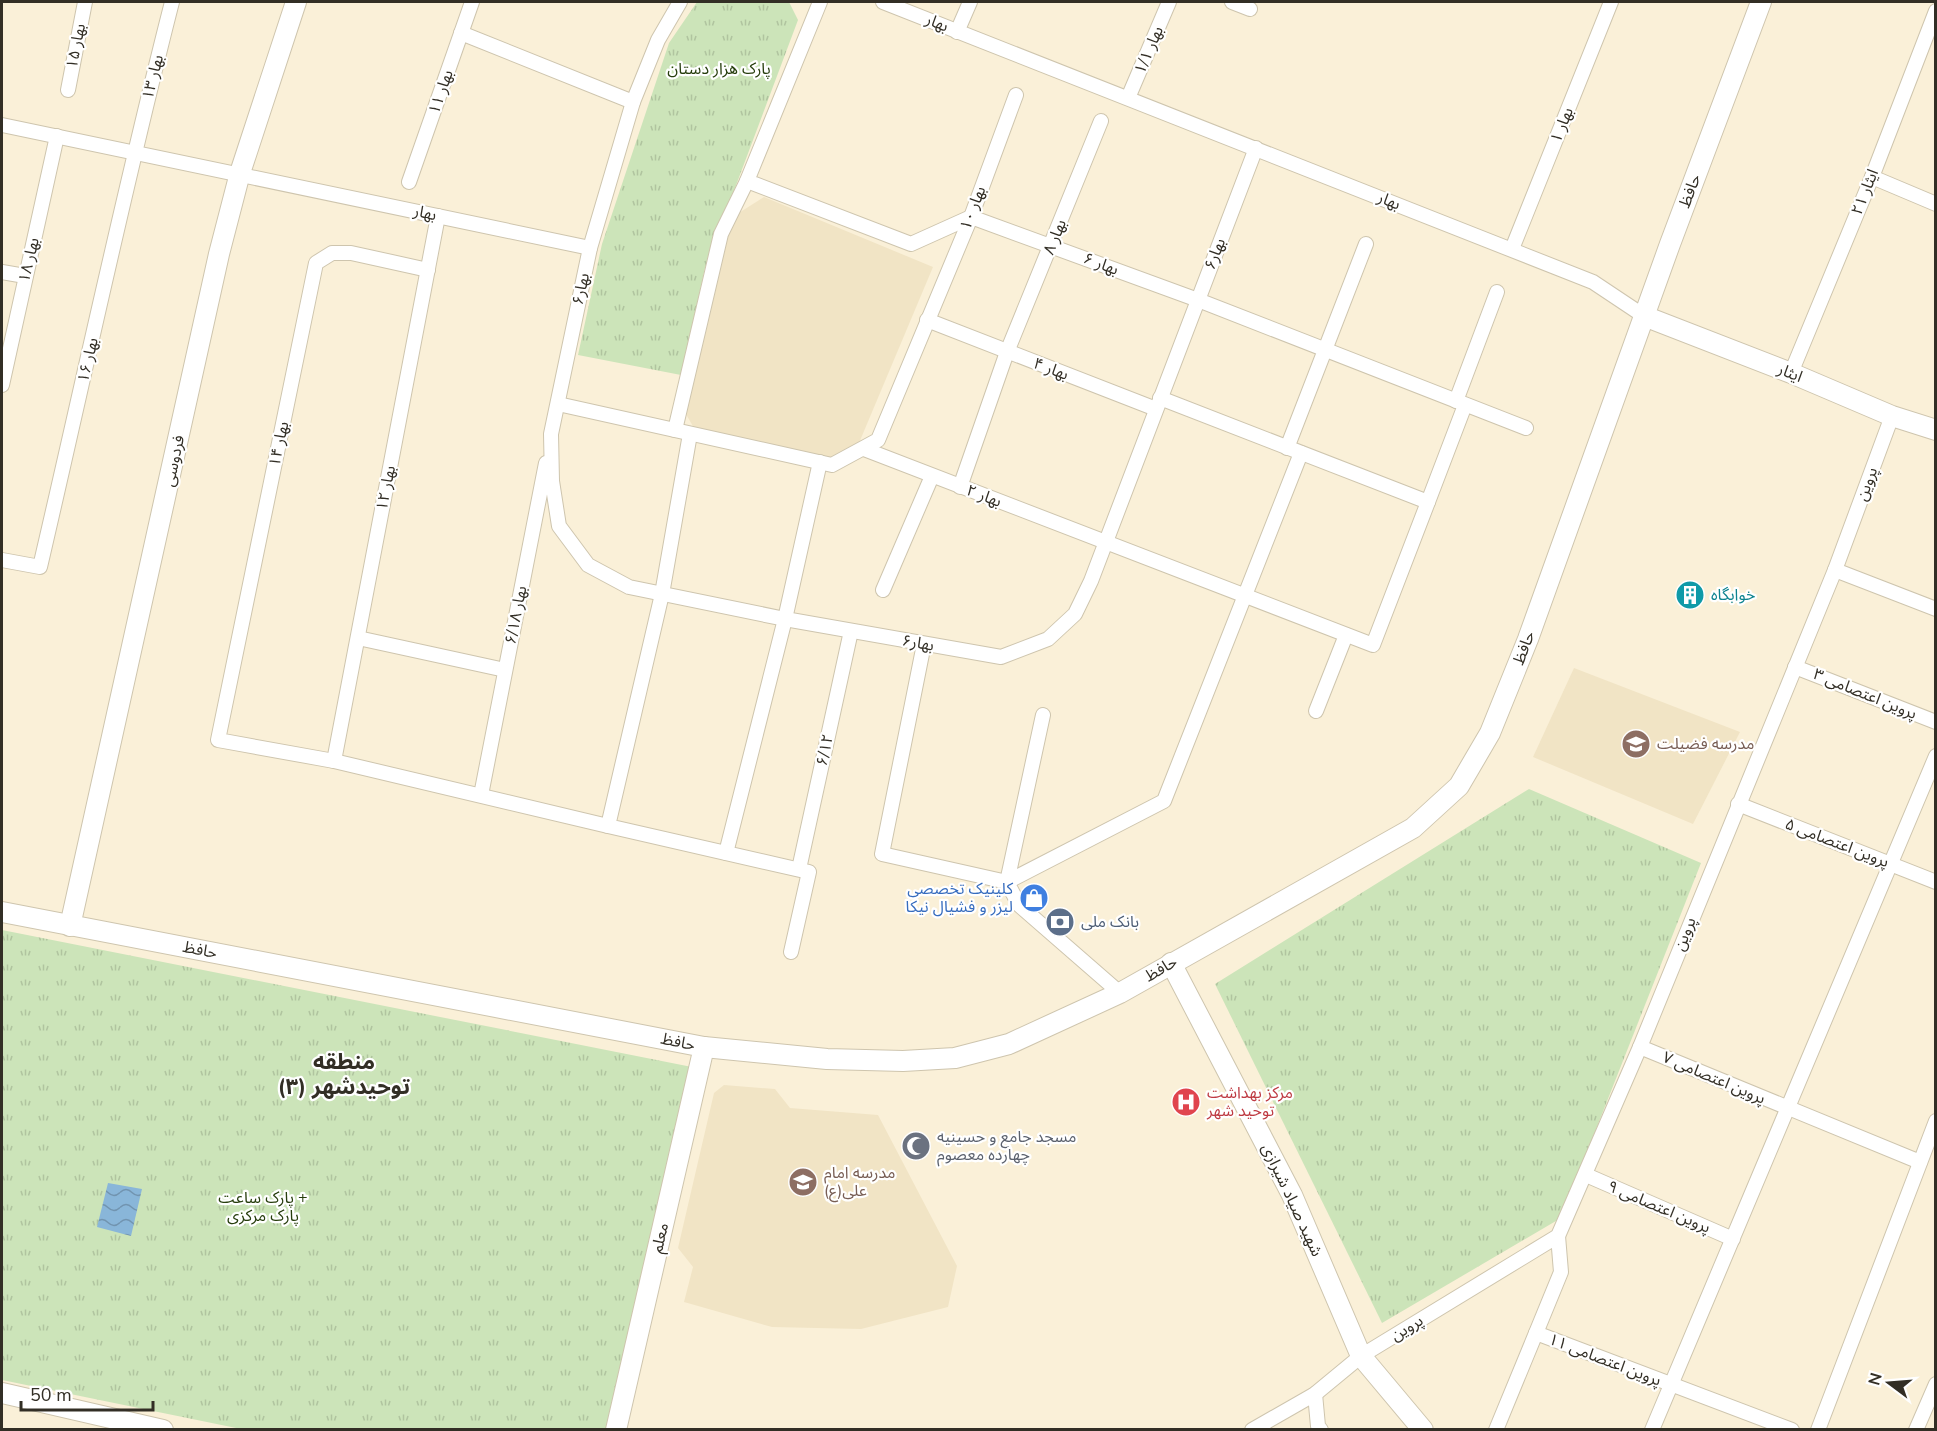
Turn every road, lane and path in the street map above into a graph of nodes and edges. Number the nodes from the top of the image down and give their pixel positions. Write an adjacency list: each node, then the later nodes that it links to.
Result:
1 (85, 2): 17 (street, بهار ۱۵)
2 (172, 2): 25 (street, بهار ۱۳)
3 (296, 2): 26 (main road, فردوسی)
4 (472, 2): 16 (street, بهار ۱۱)
5 (680, 2): 20 (street)
6 (820, 2): 28 (street)
7 (883, 2): 15 (street, بهار)
8 (970, 2): 15 (street)
9 (1169, 2): 19 (street, بهار ۱/۱)
10 (1232, 2): 13 (street)
11 (1611, 2): 36 (street, بهار ۱)
12 (1761, 2): 42 (main road, حافظ)
13 (1250, 9)
14 (1935, 10): 27 (street, ایثار ۲۱)
15 (957, 32): 19 (street, بهار)
16 (461, 33): 20 (street); 29 (street, بهار ۱۱)
17 (68, 90)
18 (1016, 95): 32 (street, بهار ۱۰)
19 (1128, 98): 24 (street, بهار)
20 (633, 102): 35 (street)
21 (1101, 121): 34 (street, بهار ۸)
22 (2, 125): 23 (street, بهار)
23 (57, 136): 25 (street, بهار); 39 (street, بهار ۱۸)
24 (1256, 148): 36 (street, بهار); 41 (street, بهار۶)
25 (133, 152): 26 (street, بهار); 65 (street, بهار ۱۶)
26 (240, 173): 31 (street, بهار); 92 (main road, فردوسی)
27 (1872, 177): 30 (street); 46 (street, ایثار ۲۱)
28 (747, 181): 32 (street); 53 (street)
29 (409, 182)
30 (1935, 204)
31 (438, 216): 35 (street, بهار); 37 (street, بهار ۱۲)
32 (971, 217): 34 (street, بهار ۶); 43 (street, بهار ۱۰)
33 (1366, 244): 44 (street)
34 (1052, 246): 41 (street, بهار ۶); 45 (street, بهار ۸)
35 (590, 248): 49 (street, بهار۶)
36 (1512, 249): 42 (street, بهار)
37 (428, 270): 74 (street, بهار ۱۲); 82 (street, بهار ۱۴)
38 (2, 272): 39 (street)
39 (25, 276): 47 (street, بهار ۱۸)
40 (1497, 292): 48 (street)
41 (1198, 300): 44 (street, بهار ۶); 50 (street, بهار۶)
42 (1644, 315): 46 (main road, ایثار); 94 (main road, حافظ)
43 (927, 320): 45 (street, بهار ۴); 58 (street, بهار ۱۰)
44 (1325, 350): 48 (street, بهار ۶); 57 (street)
45 (1007, 352): 50 (street, بهار ۴); 62 (street, بهار ۸)
46 (1791, 373): 51 (main road, ایثار)
47 (2, 385)
48 (1461, 403): 52 (street, بهار ۶); 63 (street)
49 (558, 404): 53 (street); 55 (street, بهار۶)
50 (1158, 404): 57 (street, بهار ۴); 64 (street, بهار۶)
51 (1892, 416): 54 (main road, ایثار); 66 (street, پروین)
52 (1526, 428)
53 (675, 430): 56 (street)
54 (1935, 430)
55 (551, 434): 68 (street, بهار۶); 77 (street, بهار ۶/۱۸)
56 (690, 434): 60 (street); 68 (street)
57 (1287, 448): 59 (street, بهار ۴)
58 (864, 449): 60 (street); 61 (street, بهار ۲)
59 (1301, 453): 63 (street, بهار ۴); 69 (street)
60 (820, 462): 71 (street)
61 (932, 476): 62 (street, بهار ۲); 67 (street)
62 (960, 487): 64 (street, بهار ۲)
63 (1428, 502): 73 (street, بهار ۲)
64 (1105, 543): 69 (street, بهار ۲); 75 (street, بهار۶)
65 (2, 560)
66 (1835, 570): 70 (street); 76 (street, پروین)
67 (884, 590)
68 (662, 594): 71 (street, بهار۶); 85 (street)
69 (1245, 597): 73 (street, بهار ۲); 89 (street)
70 (1935, 609)
71 (784, 620): 72 (street, بهار۶); 86 (street)
72 (851, 631): 75 (street, بهار۶); 88 (street, ۶/۱۲)
73 (1346, 635): 78 (street)
74 (358, 638): 77 (street); 82 (street, بهار ۱۲)
75 (924, 644): 89 (street)
76 (1795, 667): 80 (street, پروین اعتصامی ۳); 84 (street, پروین)
77 (506, 670): 83 (street, بهار ۶/۱۸)
78 (1316, 711)
79 (1043, 715): 89 (street)
80 (1935, 722)
81 (1935, 756): 87 (street)
82 (334, 761): 83 (street)
83 (481, 795): 85 (street)
84 (1738, 804): 87 (street, پروین اعتصامی ۵); 97 (street, پروین)
85 (608, 826): 86 (street)
86 (726, 853): 88 (street)
87 (1890, 864): 90 (street, پروین اعتصامی ۵); 98 (street)
88 (798, 869): 93 (street)
89 (1007, 882): 95 (street)
90 (1935, 882)
91 (2, 912): 92 (main road, حافظ)
92 (70, 926): 96 (main road, حافظ)
93 (791, 952)
94 (1171, 963): 95 (main road, حافظ); 105 (main road, شهید صیاد شیرازی)
95 (1120, 993): 96 (main road, حافظ)
96 (704, 1047): 111 (main road, معلم)
97 (1640, 1047): 98 (street, پروین اعتصامی ۷); 101 (street, پروین)
98 (1788, 1108): 100 (street, پروین اعتصامی ۷); 103 (street)
99 (1935, 1121): 100 (street)
100 (1920, 1162): 118 (street)
101 (1586, 1175): 102 (street, پروین); 103 (street, پروین اعتصامی ۹)
102 (1558, 1236): 104 (street); 105 (street, پروین)
103 (1732, 1239): 107 (street)
104 (1536, 1333): 107 (street, پروین اعتصامی ۱۱); 115 (street, پروین اعتصامی ۱۱)
105 (1361, 1356): 109 (street, پروین); 114 (main road, شهید صیاد شیرازی)
106 (1935, 1384): 119 (street)
107 (1671, 1385): 116 (street); 117 (street, پروین اعتصامی ۱۱)
108 (2, 1394): 110 (main road)
109 (1315, 1394): 112 (street, پروین); 113 (street)
110 (163, 1430)
111 (616, 1430)
112 (1252, 1430)
113 (1321, 1430)
114 (1423, 1430)
115 (1496, 1430)
116 (1652, 1430)
117 (1792, 1430)
118 (1818, 1430)
119 (1916, 1430)

